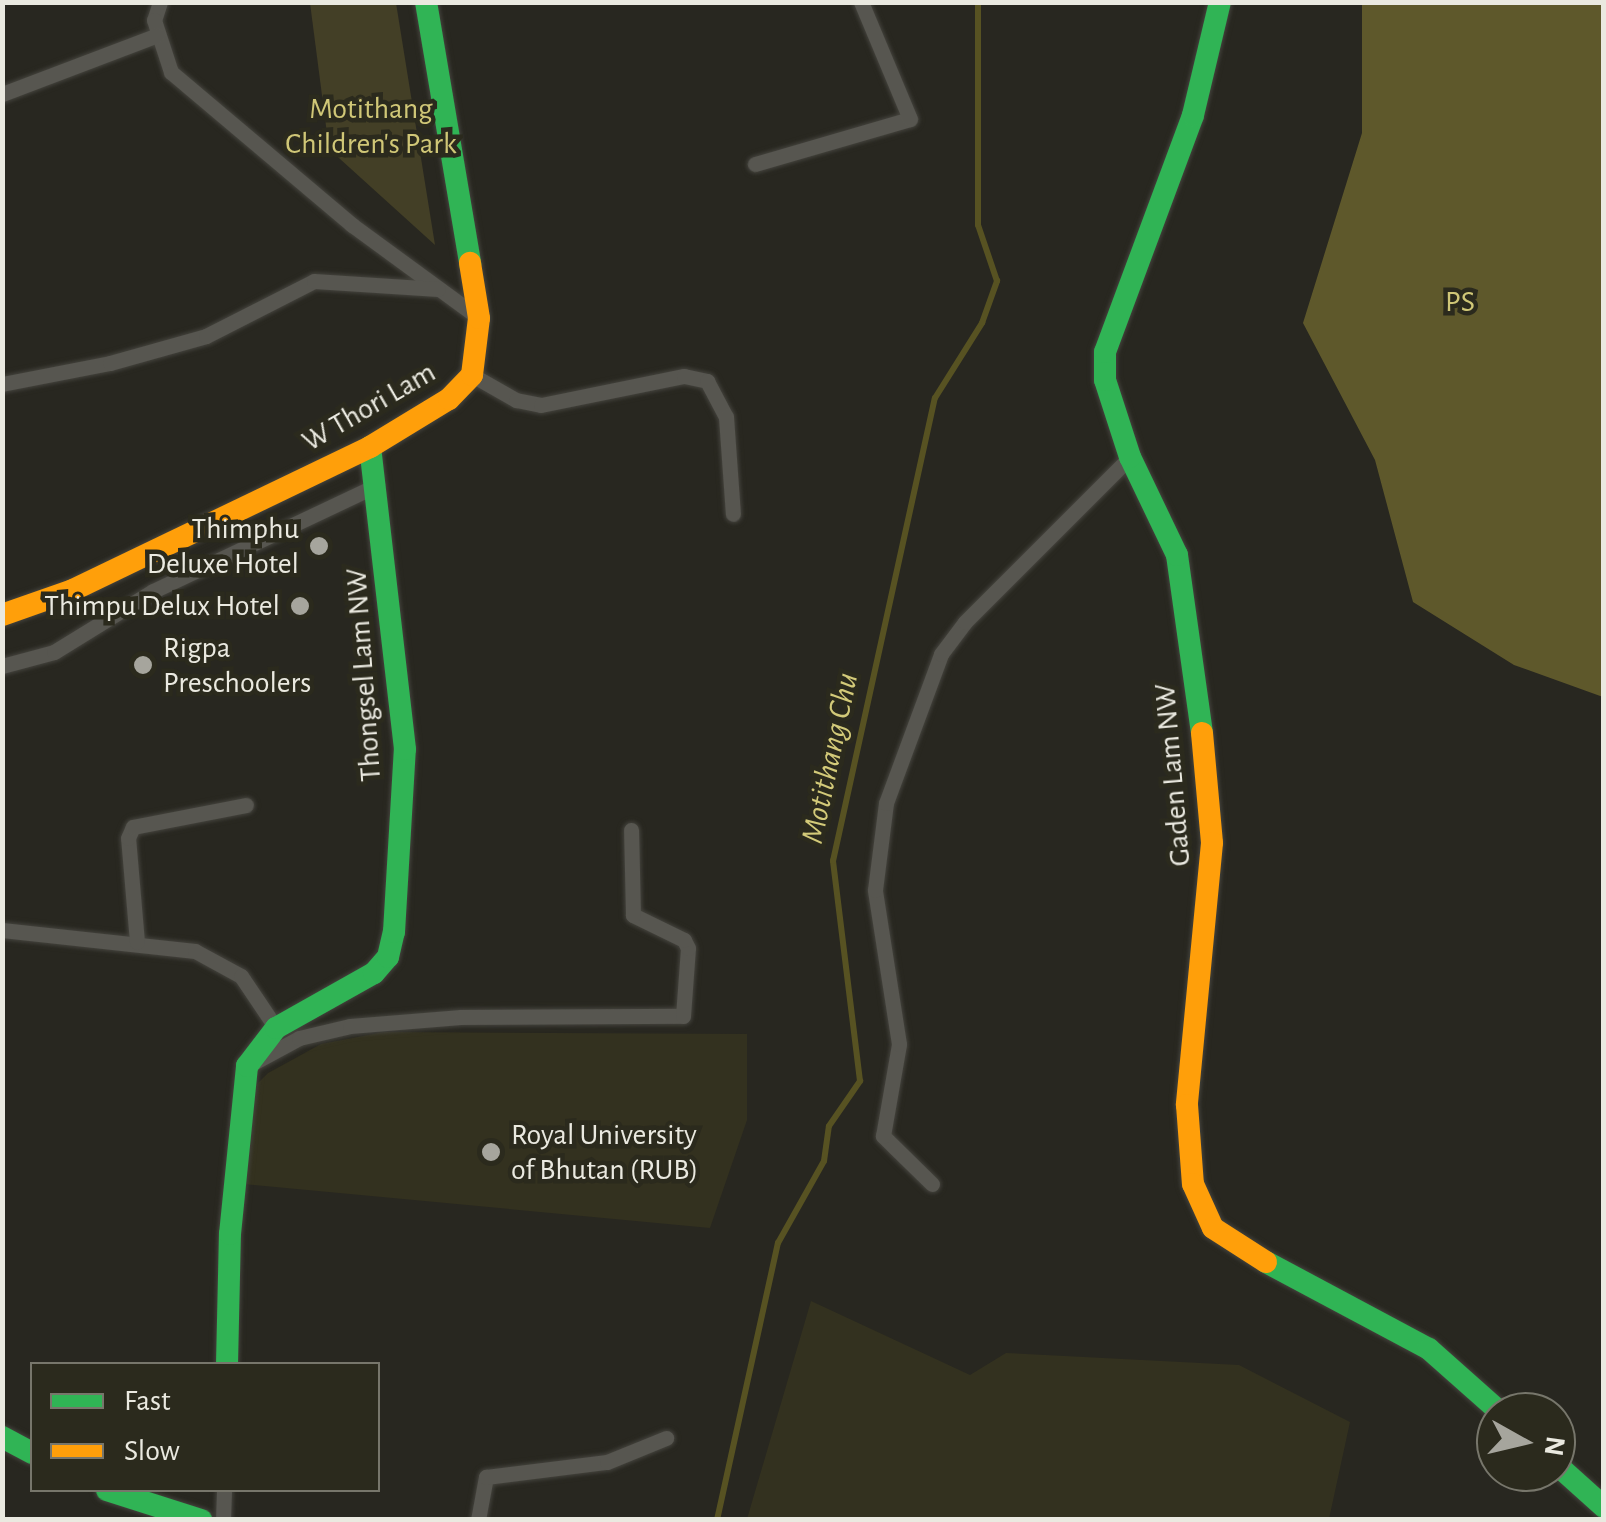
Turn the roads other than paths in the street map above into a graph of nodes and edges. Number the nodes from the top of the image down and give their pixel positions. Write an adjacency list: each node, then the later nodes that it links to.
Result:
1 (160, 2): 5 (street)
2 (426, 2): 9 (main road, W Thori Lam)
3 (861, 2): 7 (street)
4 (1220, 2): 13 (main road, Gaden Lam NW)
5 (157, 35): 6 (street); 8 (street)
6 (2, 94)
7 (756, 164)
8 (438, 288): 9 (street); 11 (street)
9 (480, 318): 10 (main road, W Thori Lam)
10 (472, 375): 12 (main road, W Thori Lam); 15 (street)
11 (2, 384)
12 (370, 448): 14 (main road, Thongsel Lam NW); 16 (main road, W Thori Lam)
13 (1130, 457): 24 (street); 26 (main road, Gaden Lam NW)
14 (378, 485): 17 (street); 22 (main road, Thongsel Lam NW)
15 (733, 514)
16 (2, 615)
17 (2, 666)
18 (246, 805): 21 (street)
19 (632, 830): 23 (street)
20 (2, 930): 21 (street)
21 (137, 942): 22 (street)
22 (276, 1028): 23 (main road, Thongsel Lam NW)
23 (248, 1066): 25 (main road)
24 (932, 1184)
25 (227, 1362)
26 (1477, 1392)
27 (2, 1437): 29 (main road)
28 (666, 1438): 36 (street)
29 (30, 1453)
30 (1576, 1482): 33 (main road)
31 (113, 1492): 34 (main road)
32 (224, 1492): 35 (street)
33 (1604, 1507)
34 (202, 1520)
35 (223, 1520)
36 (478, 1520)

